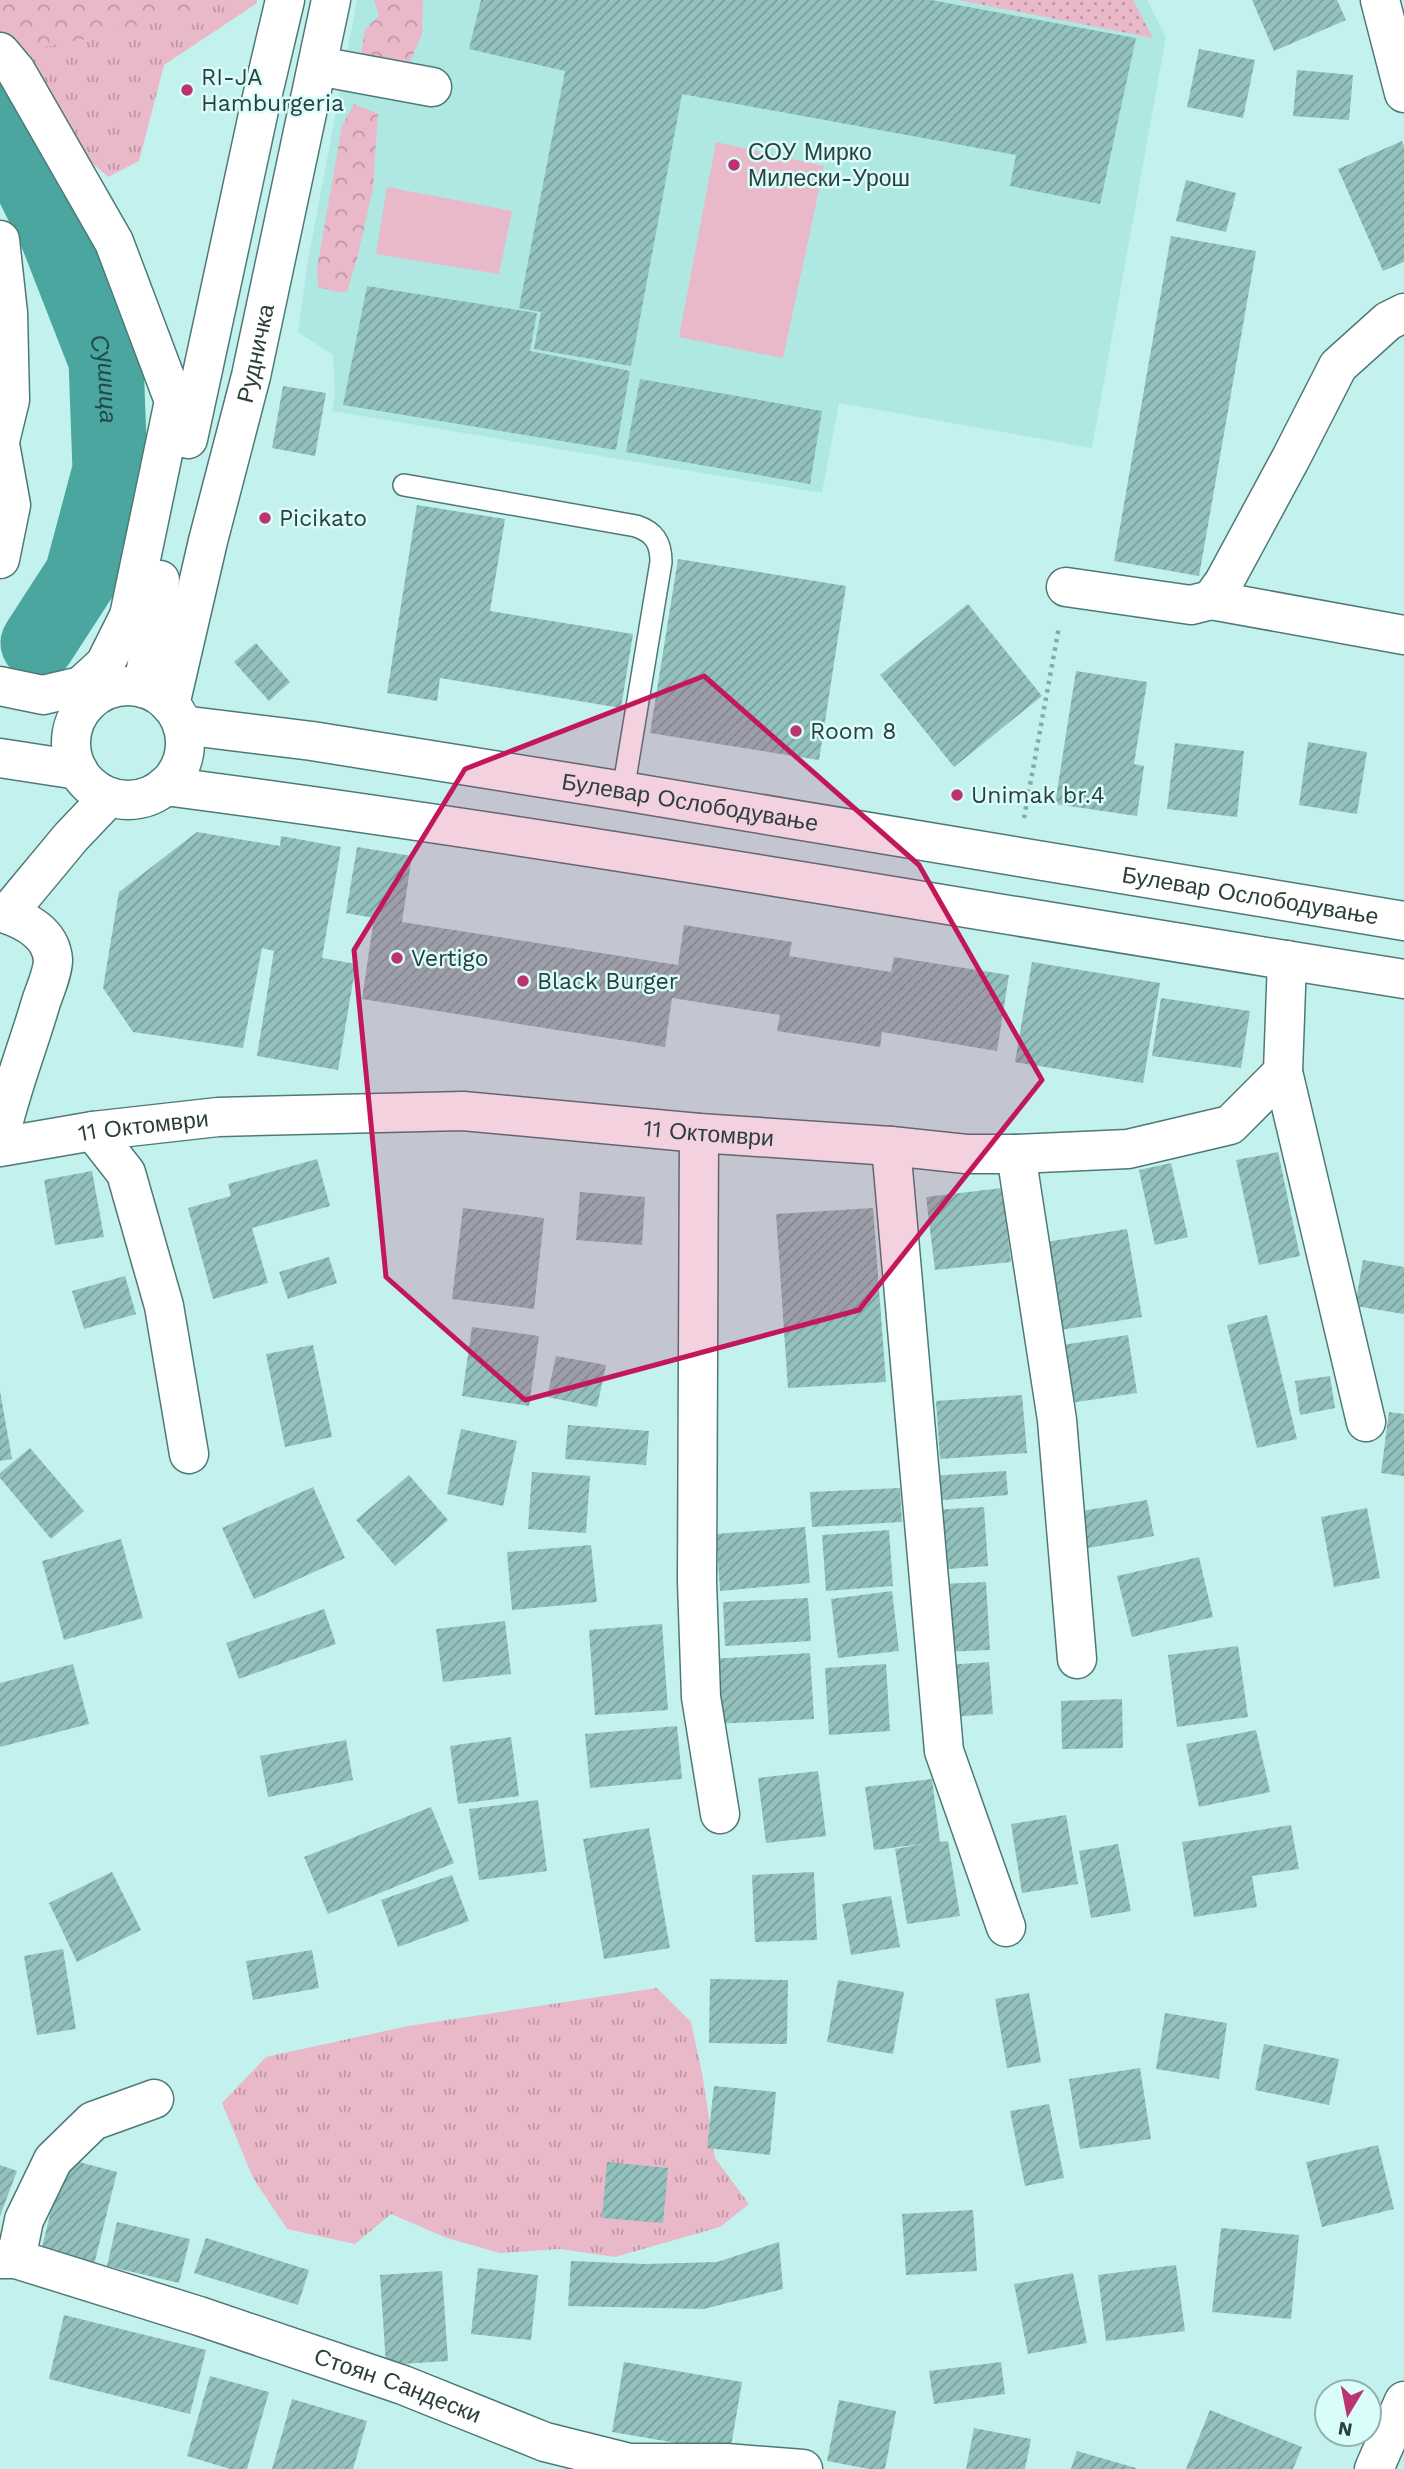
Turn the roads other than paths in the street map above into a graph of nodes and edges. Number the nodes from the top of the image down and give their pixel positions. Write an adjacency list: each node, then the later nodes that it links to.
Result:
1 (267, 0): 11 (street)
2 (285, 0): 20 (street, Рудничка)
3 (331, 0): 6 (street, Рудничка)
4 (1380, 0): 8 (street)
5 (0, 52): 11 (street)
6 (318, 66): 7 (street); 20 (street, Рудничка)
7 (432, 87)
8 (1404, 93)
9 (0, 240): 12 (street)
10 (1404, 313): 16 (street)
11 (174, 401): 18 (street)
12 (0, 442): 14 (street)
13 (404, 485): 25 (lane)
14 (0, 559)
15 (1066, 587): 16 (street)
16 (1211, 600): 17 (street)
17 (1404, 635)
18 (0, 686)
19 (0, 697): 21 (street)
20 (165, 706): 21 (street, Булевар Ослободување); 23 (street, Рудничка); 25 (street, Булевар Ослободување)
21 (80, 712): 24 (street)
22 (0, 758): 24 (street)
23 (165, 786): 24 (street); 28 (street)
24 (102, 788): 26 (street)
25 (623, 790): 27 (street, Булевар Ослободување)
26 (4, 913): 33 (street)
27 (1404, 921)
28 (1287, 960): 29 (street); 30 (street)
29 (1404, 979)
30 (1283, 1072): 36 (street, 11 Октомври); 37 (street)
31 (93, 1131): 32 (street, 11 Октомври); 35 (street, 11 Октомври); 38 (street)
32 (699, 1133): 34 (street, 11 Октомври); 40 (street)
33 (0, 1137)
34 (891, 1146): 36 (street, 11 Октомври); 41 (street)
35 (0, 1147)
36 (1016, 1154): 39 (street)
37 (1366, 1422)
38 (189, 1454)
39 (1077, 1659)
40 (720, 1814)
41 (1006, 1927)
42 (154, 2099): 43 (street)
43 (8, 2259): 45 (street, Стоян Сандески)
44 (1404, 2401): 47 (street)
45 (630, 2466): 46 (street, Стоян Сандески)
46 (803, 2469)
47 (1374, 2469)

